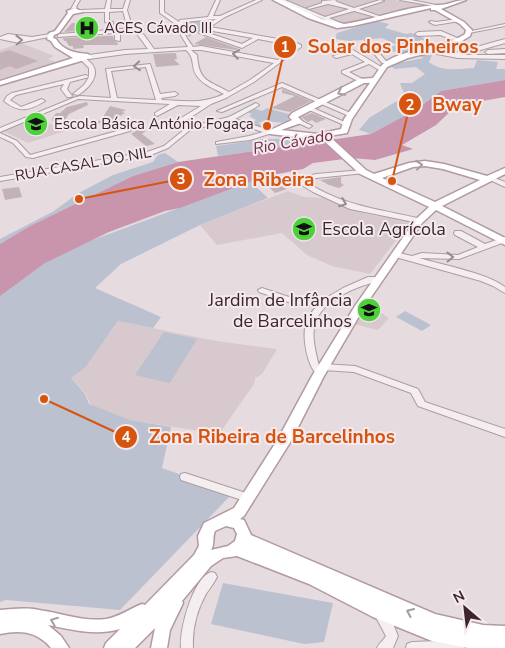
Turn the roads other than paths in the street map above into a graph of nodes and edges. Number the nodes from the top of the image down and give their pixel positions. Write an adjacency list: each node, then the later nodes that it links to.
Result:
1 (80, 0): 19 (main road)
2 (85, 0): 19 (main road)
3 (109, 0): 17 (street)
4 (128, 0): 18 (street)
5 (162, 0): 22 (street)
6 (218, 0): 25 (street)
7 (259, 0): 23 (street)
8 (276, 0): 21 (main road)
9 (286, 0): 21 (street)
10 (383, 0): 20 (street)
11 (402, 0): 16 (street)
12 (455, 0): 16 (main road)
13 (463, 0): 16 (main road)
14 (325, 1): 15 (street); 21 (street)
15 (333, 1): 20 (street)
16 (432, 6): 24 (main road); 27 (main road)
17 (107, 10): 18 (street); 19 (street); 34 (street)
18 (125, 10): 34 (street)
19 (76, 11): 38 (main road)
20 (357, 11): 24 (street); 26 (street)
21 (310, 12): 26 (street); 28 (main road)
22 (167, 16): 25 (street); 30 (street)
23 (223, 16): 25 (street); 33 (street)
24 (377, 17): 28 (main road)
25 (210, 18): 30 (street)
26 (327, 19): 28 (street)
27 (458, 20): 29 (street); 35 (main road)
28 (362, 22)
29 (431, 22)
30 (180, 25): 45 (street)
31 (505, 25): 32 (street); 32 (street)
32 (491, 28): 35 (street)
33 (203, 30): 39 (street); 39 (street)
34 (114, 31): 38 (street); 41 (street)
35 (469, 32): 42 (main road)
36 (140, 34): 46 (street)
37 (418, 34): 42 (street)
38 (55, 36): 40 (street); 51 (main road)
39 (258, 37): 54 (street)
40 (34, 39): 40 (street, one-way to 40)
41 (118, 40)
42 (461, 41): 47 (main road)
43 (505, 41): 50 (street)
44 (367, 42): 56 (street)
45 (189, 48): 46 (street); 54 (street, one-way to 45); 65 (street)
46 (150, 49): 51 (street); 51 (street)
47 (428, 51): 50 (street); 56 (main road)
48 (505, 51): 49 (street)
49 (487, 52)
50 (455, 55): 53 (street)
51 (83, 56): 61 (main road); 66 (street)
52 (336, 56): 55 (street)
53 (505, 57)
54 (280, 62): 65 (street)
55 (369, 62): 56 (street); 60 (street)
56 (385, 66): 58 (main road)
57 (86, 77): 59 (street)
58 (376, 80): 60 (main road); 79 (main road)
59 (68, 81): 66 (street); 69 (street)
60 (362, 81): 72 (main road, one-way to 72)
61 (0, 82)
62 (282, 85): 63 (street); 72 (street)
63 (266, 91): 75 (street)
64 (175, 94): 68 (street)
65 (228, 94): 71 (street)
66 (75, 96): 67 (street); 85 (street)
67 (114, 99): 68 (street); 68 (street, one-way to 67)
68 (159, 99): 70 (street)
69 (42, 101)
70 (178, 102): 71 (street); 76 (street)
71 (211, 103): 75 (street); 82 (street)
72 (319, 103): 74 (main road); 79 (street)
73 (256, 105): 80 (street)
74 (309, 108): 77 (main road); 78 (street)
75 (220, 111): 80 (street)
76 (157, 114)
77 (296, 118): 81 (street); 84 (main road)
78 (334, 119): 79 (street)
79 (348, 119): 86 (main road)
80 (230, 120): 82 (street); 84 (street)
81 (309, 126)
82 (188, 129): 93 (street, RUA CASAL DO NIL)
83 (128, 130): 88 (street)
84 (270, 132): 86 (main road); 87 (street)
85 (1, 133): 88 (street)
86 (326, 137): 89 (main road)
87 (218, 143)
88 (30, 156)
89 (361, 170): 92 (main road); 94 (street)
90 (0, 172): 93 (street)
91 (496, 176): 92 (main road, one-way to 91); 95 (street); 97 (main road)
92 (372, 177): 97 (main road)
93 (3, 179)
94 (300, 181): 96 (street); 98 (street, one-way to 98)
95 (505, 185)
96 (287, 187)
97 (435, 206): 98 (main road); 100 (main road)
98 (418, 221): 102 (main road)
99 (458, 233): 101 (street)
100 (504, 240): 101 (street)
101 (485, 247): 103 (street, one-way to 101)
102 (395, 254): 103 (street); 104 (main road)
103 (414, 258): 106 (street)
104 (377, 279): 107 (street); 108 (main road)
105 (262, 290): 107 (street)
106 (505, 291)
107 (321, 304): 108 (street)
108 (322, 369): 109 (street); 111 (main road)
109 (505, 434)
110 (184, 477): 111 (street)
111 (248, 498): 112 (main road)
112 (237, 529): 113 (main road); 113 (main road); 117 (main road); 120 (main road, one-way to 112)
113 (213, 549): 115 (main road); 116 (main road)
114 (211, 576): 127 (street)
115 (183, 589): 125 (main road); 126 (main road)
116 (163, 599): 118 (main road, one-way to 118); 124 (main road)
117 (379, 612): 121 (main road); 128 (street)
118 (0, 617)
119 (0, 627): 123 (main road)
120 (505, 633)
121 (469, 641): 122 (main road); 129 (street)
122 (505, 645)
123 (61, 648)
124 (112, 648)
125 (124, 648)
126 (160, 648)
127 (187, 648)
128 (383, 648)
129 (412, 648)

